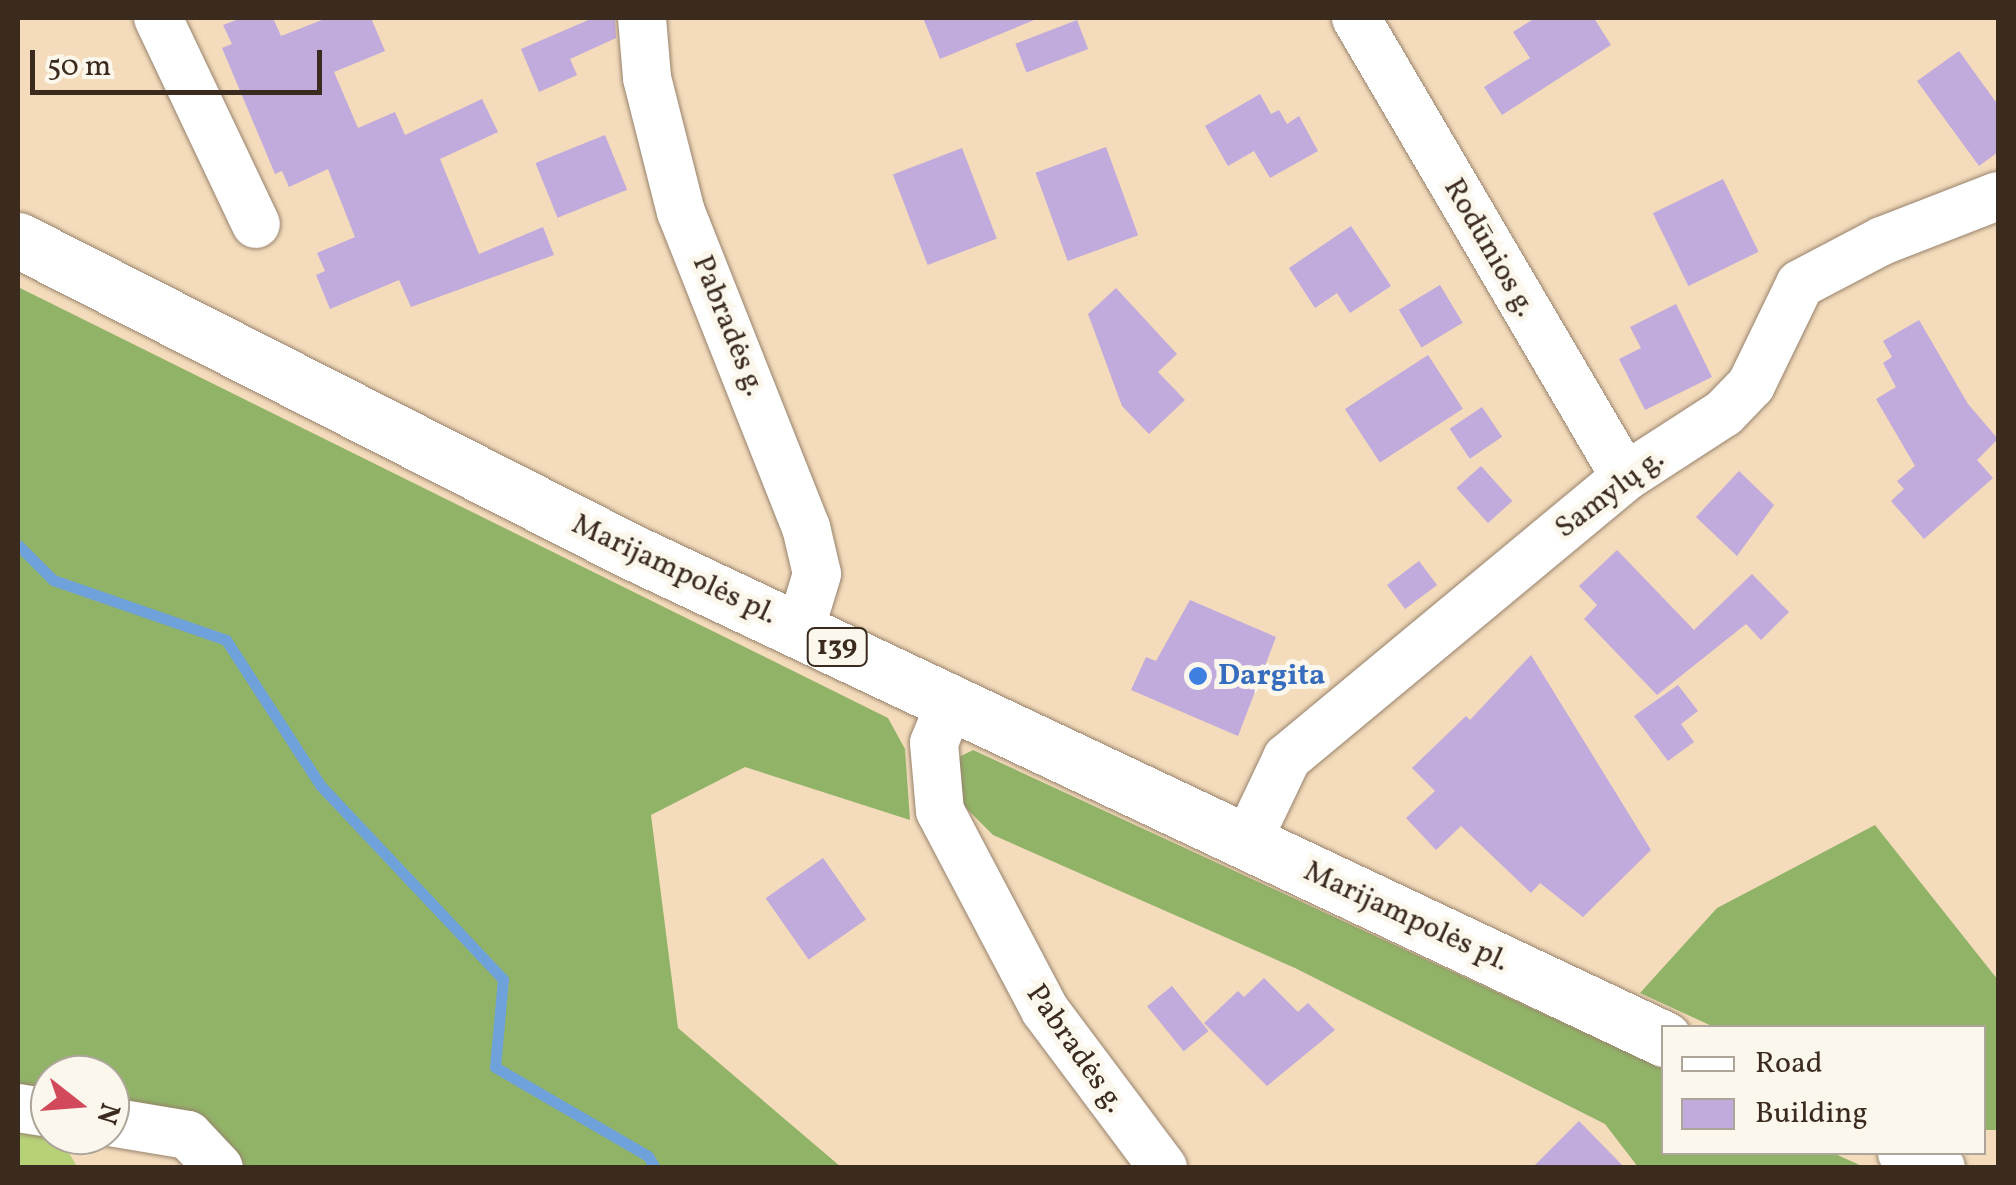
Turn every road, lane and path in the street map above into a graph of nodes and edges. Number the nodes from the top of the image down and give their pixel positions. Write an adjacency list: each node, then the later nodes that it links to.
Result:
1 (158, 18): 5 (street)
2 (642, 18): 8 (street, Pabradės g.)
3 (1356, 18): 7 (street, Rodūnios g.)
4 (1998, 196): 7 (street, Samylų g.)
5 (256, 224)
6 (18, 240): 8 (main road, Marijampolės pl. / 139)
7 (1626, 477): 10 (street, Samylų g.)
8 (800, 630): 9 (main road, Marijampolės pl. / 139)
9 (951, 701): 10 (main road, Marijampolės pl. / 139); 15 (street, Pabradės g.)
10 (1247, 842): 11 (main road, Marijampolės pl. / 139)
11 (1661, 1037)
12 (130, 1125): 14 (street)
13 (1911, 1155): 16 (main road)
14 (219, 1168)
15 (1163, 1168)
16 (1936, 1168)

